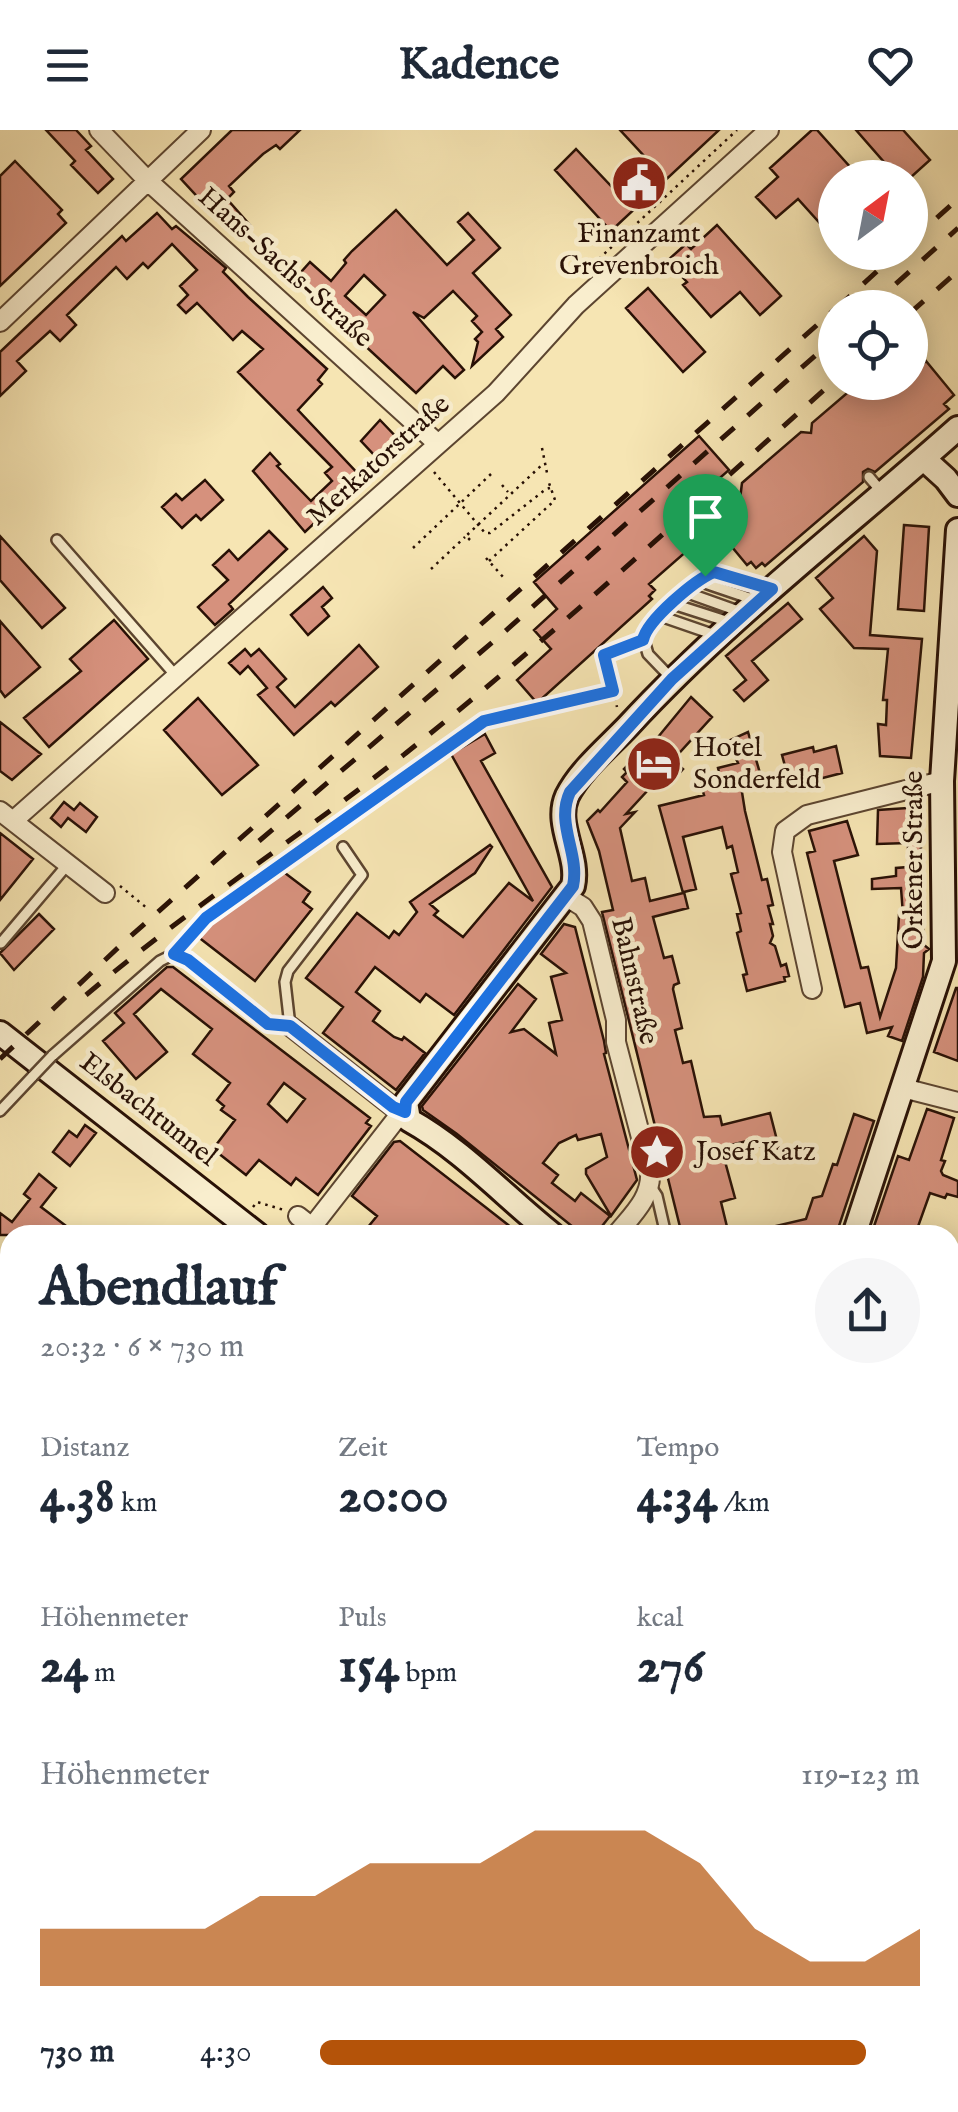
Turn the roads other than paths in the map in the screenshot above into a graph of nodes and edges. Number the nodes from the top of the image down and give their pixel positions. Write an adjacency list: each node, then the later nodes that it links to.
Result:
1 (98, 130): 4 (street, Hans-Sachs-Straße)
2 (201, 130): 4 (street)
3 (770, 130): 7 (street, Merkatorstraße)
4 (148, 180): 5 (street); 7 (street, Hans-Sachs-Straße)
5 (0, 322)
6 (958, 428): 8 (street)
7 (440, 453): 18 (street, Merkatorstraße)
8 (924, 459): 9 (street); 15 (street)
9 (958, 496)
10 (958, 530): 17 (street, Orkener Straße)
11 (58, 540): 18 (lane)
12 (699, 580): 13 (lane); 15 (lane); 15 (lane)
13 (685, 592): 14 (lane); 15 (lane)
14 (672, 604): 15 (lane); 16 (lane)
15 (745, 612): 16 (lane); 19 (street)
16 (660, 616): 19 (lane)
17 (954, 641): 20 (street, Orkener Straße)
18 (177, 677): 21 (street, Merkatorstraße)
19 (672, 679): 26 (street)
20 (948, 771): 23 (street, Orkener Straße); 28 (street)
21 (7, 816): 24 (street)
22 (343, 848): 29 (lane)
23 (951, 859): 31 (street, Orkener Straße)
24 (68, 864): 25 (street); 27 (lane)
25 (105, 893)
26 (567, 897): 34 (street); 35 (street, Bahnstraße)
27 (1, 943)
28 (812, 990)
29 (290, 1026): 33 (lane, bridge); 34 (street)
30 (0, 1033): 37 (street, Elsbachtunnel)
31 (903, 1088): 32 (street); 43 (street, Orkener Straße)
32 (958, 1102)
33 (0, 1111)
34 (405, 1112): 39 (street); 40 (street)
35 (650, 1180): 41 (street); 42 (lane, Bahnstraße)
36 (298, 1216): 38 (street)
37 (245, 1225)
38 (309, 1225)
39 (314, 1225)
40 (541, 1225)
41 (622, 1225)
42 (664, 1225)
43 (857, 1225)

